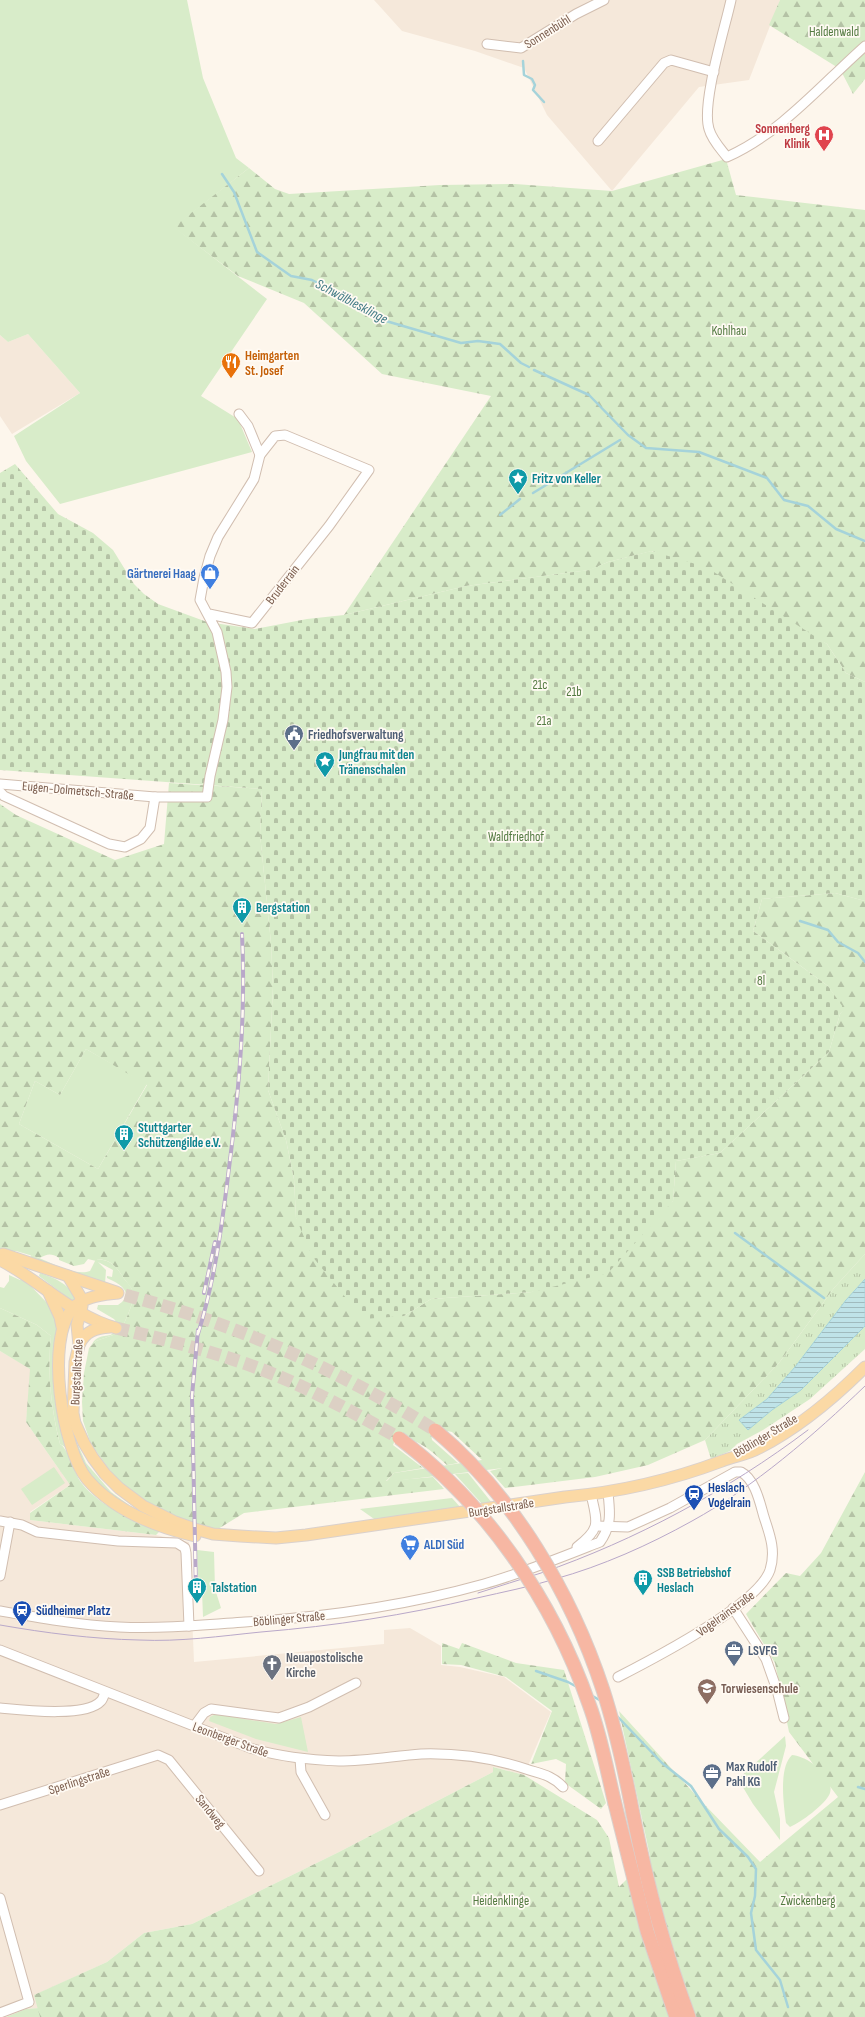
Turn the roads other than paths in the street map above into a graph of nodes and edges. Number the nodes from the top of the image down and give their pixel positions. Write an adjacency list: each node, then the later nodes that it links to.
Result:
1 (604, 0): 3 (street, Sonnenbühl)
2 (731, 0): 5 (street)
3 (487, 44)
4 (865, 46): 5 (street)
5 (714, 72): 6 (street)
6 (598, 141)
7 (239, 414): 8 (street)
8 (260, 455): 9 (street, Bruderrain); 9 (street, Bruderrain)
9 (208, 614): 12 (street, Eugen-Dolmetsch-Straße)
10 (0, 784): 12 (street, Eugen-Dolmetsch-Straße)
11 (0, 792): 12 (street, Eugen-Dolmetsch-Straße)
12 (155, 797)
13 (1, 1257): 14 (main road); 15 (main road)
14 (68, 1276): 16 (main road); 16 (main road)
15 (47, 1289): 16 (main road); 17 (main road)
16 (79, 1307): 17 (main road, Burgstallstraße); 18 (main road, Burgstallstraße); 18 (main road)
17 (62, 1327): 31 (main road, Burgstallstraße)
18 (79, 1345): 31 (main road, Burgstallstraße)
19 (865, 1359): 23 (main road, Böblinger Straße)
20 (865, 1368): 23 (main road, Böblinger Straße)
21 (435, 1430): 53 (highway, bridge)
22 (399, 1438): 52 (highway, bridge)
23 (723, 1461): 25 (main road, Burgstallstraße)
24 (754, 1488): 30 (street, Böblinger Straße); 34 (street, Vogelrainstraße)
25 (608, 1493): 26 (main road, Burgstallstraße); 30 (street)
26 (591, 1494): 29 (street); 31 (main road, Burgstallstraße)
27 (0, 1521): 28 (street)
28 (10, 1522): 33 (street); 36 (street)
29 (596, 1526): 30 (street, Böblinger Straße); 32 (street, Böblinger Straße)
30 (609, 1527): 32 (street, Böblinger Straße)
31 (276, 1538)
32 (570, 1553): 36 (street, Böblinger Straße)
33 (0, 1576)
34 (733, 1608): 38 (street, Vogelrainstraße); 42 (street)
35 (0, 1611): 36 (street, Böblinger Straße)
36 (188, 1626)
37 (0, 1650): 40 (street, Leonberger Straße)
38 (618, 1677)
39 (356, 1683): 43 (street)
40 (105, 1692): 41 (street); 43 (street, Leonberger Straße)
41 (0, 1708)
42 (784, 1718)
43 (195, 1725): 45 (street, Leonberger Straße)
44 (158, 1755): 47 (street, Sperlingstraße); 49 (street, Sandweg)
45 (300, 1759): 46 (street, Leonberger Straße); 48 (street)
46 (563, 1787)
47 (0, 1805)
48 (325, 1815)
49 (259, 1871)
50 (0, 1898): 51 (street)
51 (0, 2013)
52 (676, 2017)
53 (689, 2017)

